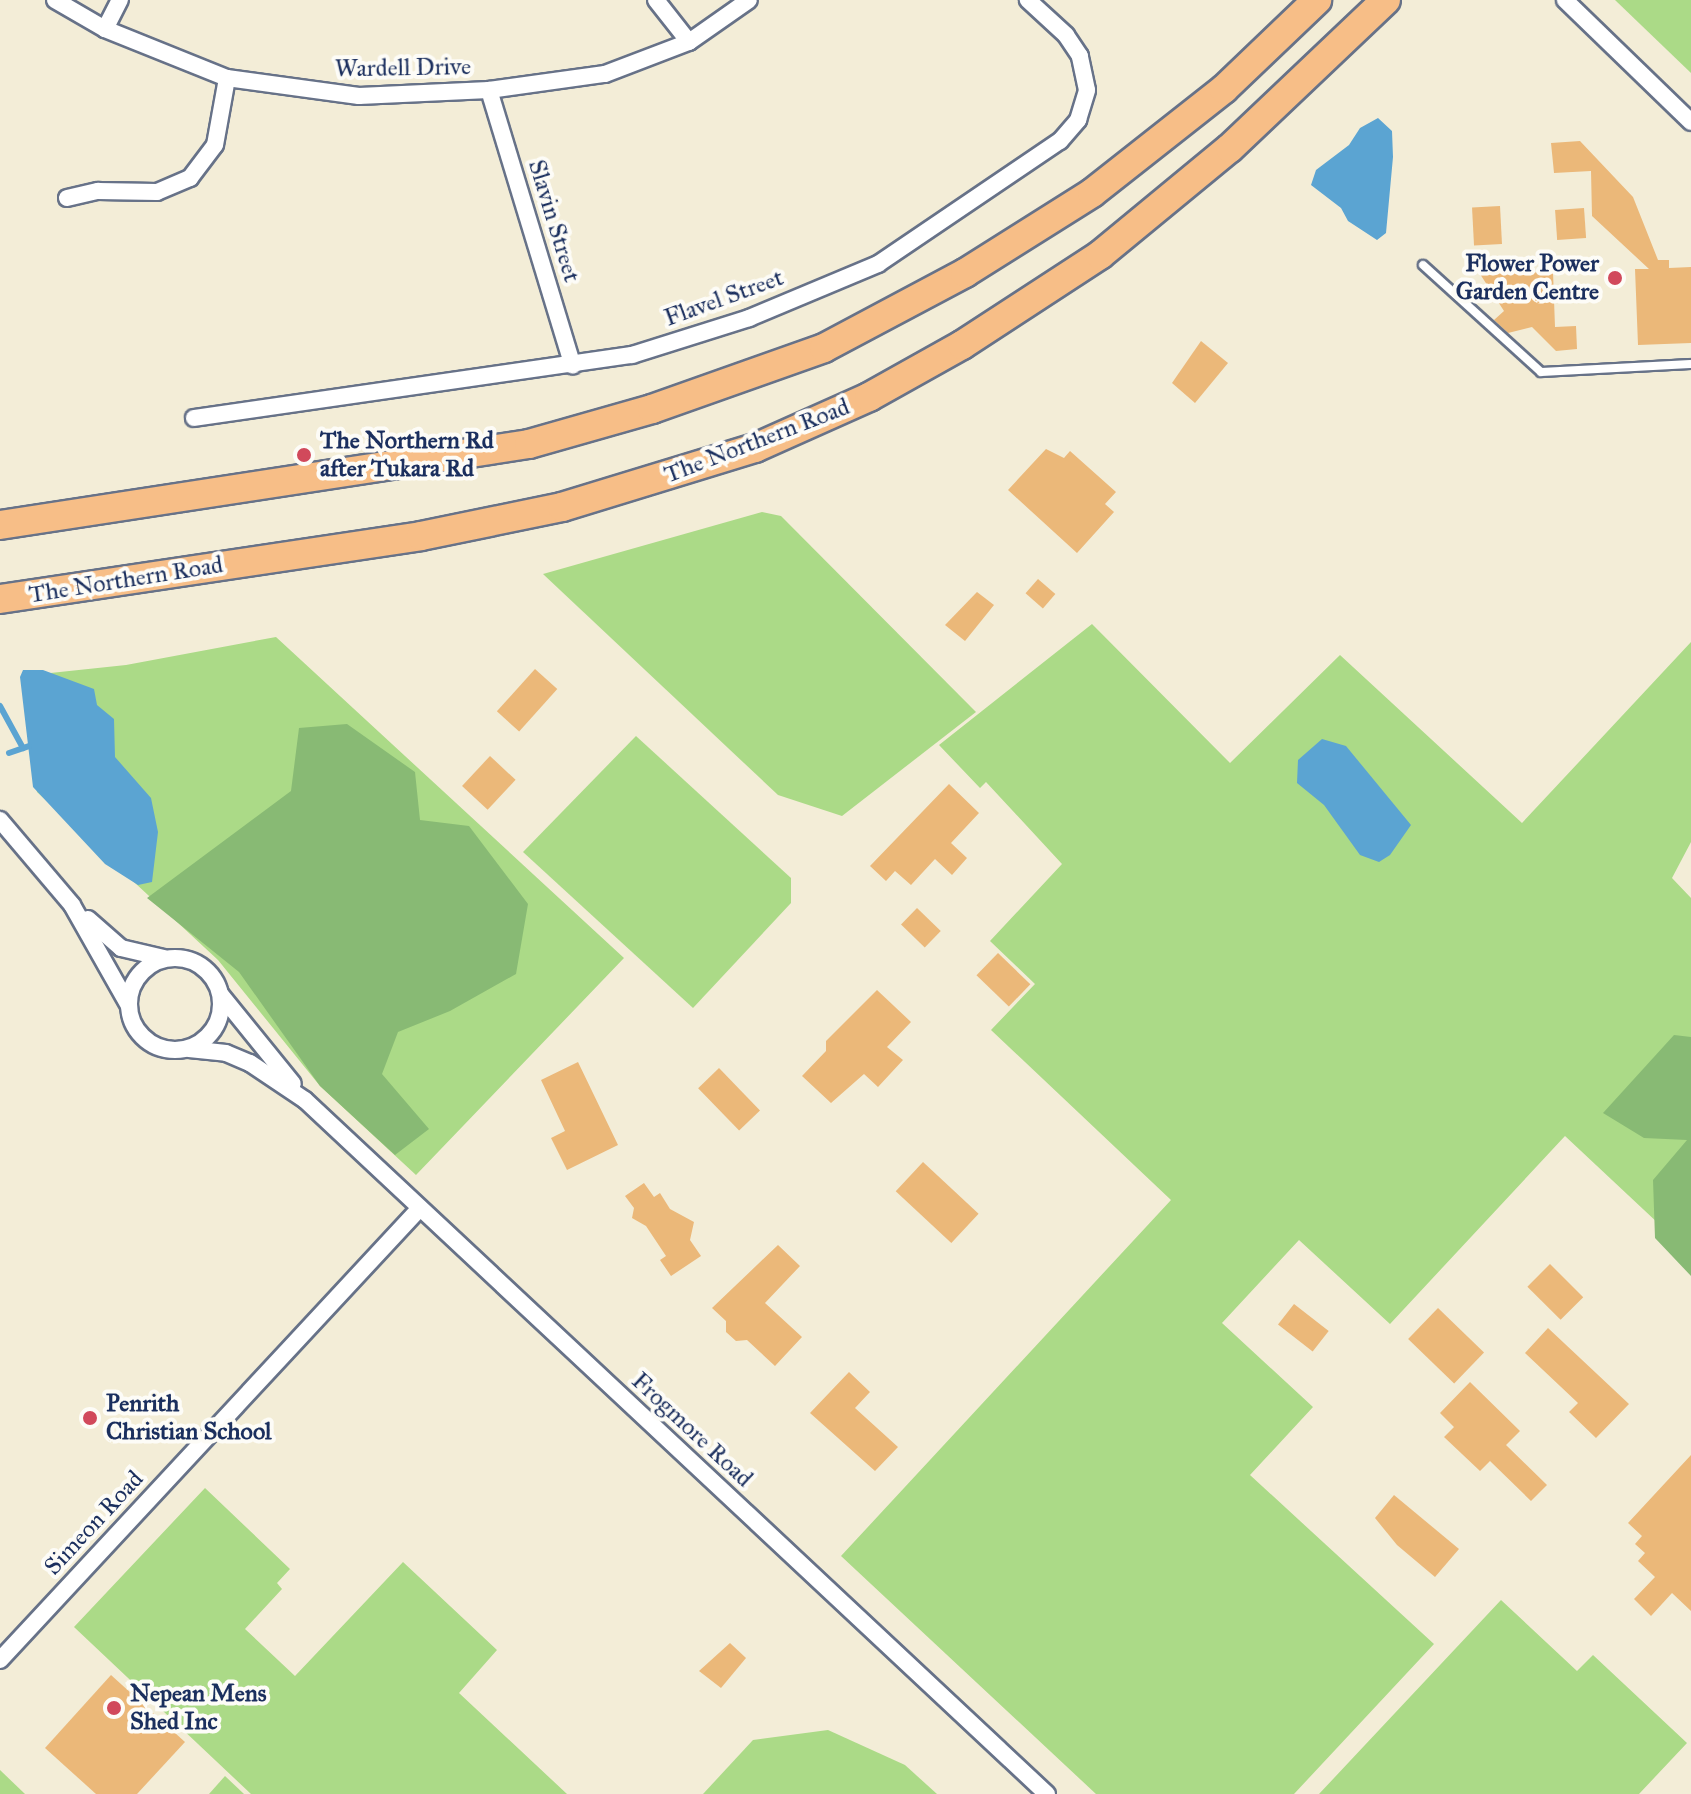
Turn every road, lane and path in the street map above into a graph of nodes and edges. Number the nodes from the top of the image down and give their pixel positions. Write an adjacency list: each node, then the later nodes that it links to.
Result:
1 (55, 0): 10 (street, Wardell Drive)
2 (120, 0): 10 (street)
3 (656, 0): 12 (street)
4 (749, 0): 12 (street, Wardell Drive)
5 (1028, 0): 19 (street, Flavel Street)
6 (1296, 0): 11 (street)
7 (1317, 0): 11 (highway)
8 (1386, 0): 24 (highway, The Northern Road)
9 (1565, 0): 15 (street)
10 (105, 29): 13 (street, Wardell Drive)
11 (1283, 35): 21 (highway)
12 (689, 42): 14 (street, Wardell Drive)
13 (227, 78): 14 (street, Wardell Drive); 16 (street)
14 (489, 90): 19 (street, Slavin Street)
15 (1691, 122)
16 (67, 198)
17 (1423, 265): 18 (lane)
18 (1691, 364)
19 (573, 366): 20 (street, Flavel Street)
20 (194, 418)
21 (52, 517): 22 (highway); 23 (highway)
22 (0, 525)
23 (0, 537)
24 (0, 599)
25 (0, 820): 26 (street)
26 (72, 905): 27 (street); 29 (street)
27 (169, 958): 28 (street); 29 (street)
28 (221, 995): 30 (street); 31 (street, Frogmore Road)
29 (128, 1004): 30 (street)
30 (189, 1049): 31 (street, Frogmore Road)
31 (305, 1100): 32 (street, Frogmore Road)
32 (420, 1208): 33 (street, Simeon Road); 34 (street, Frogmore Road)
33 (0, 1660)
34 (1047, 1794)

